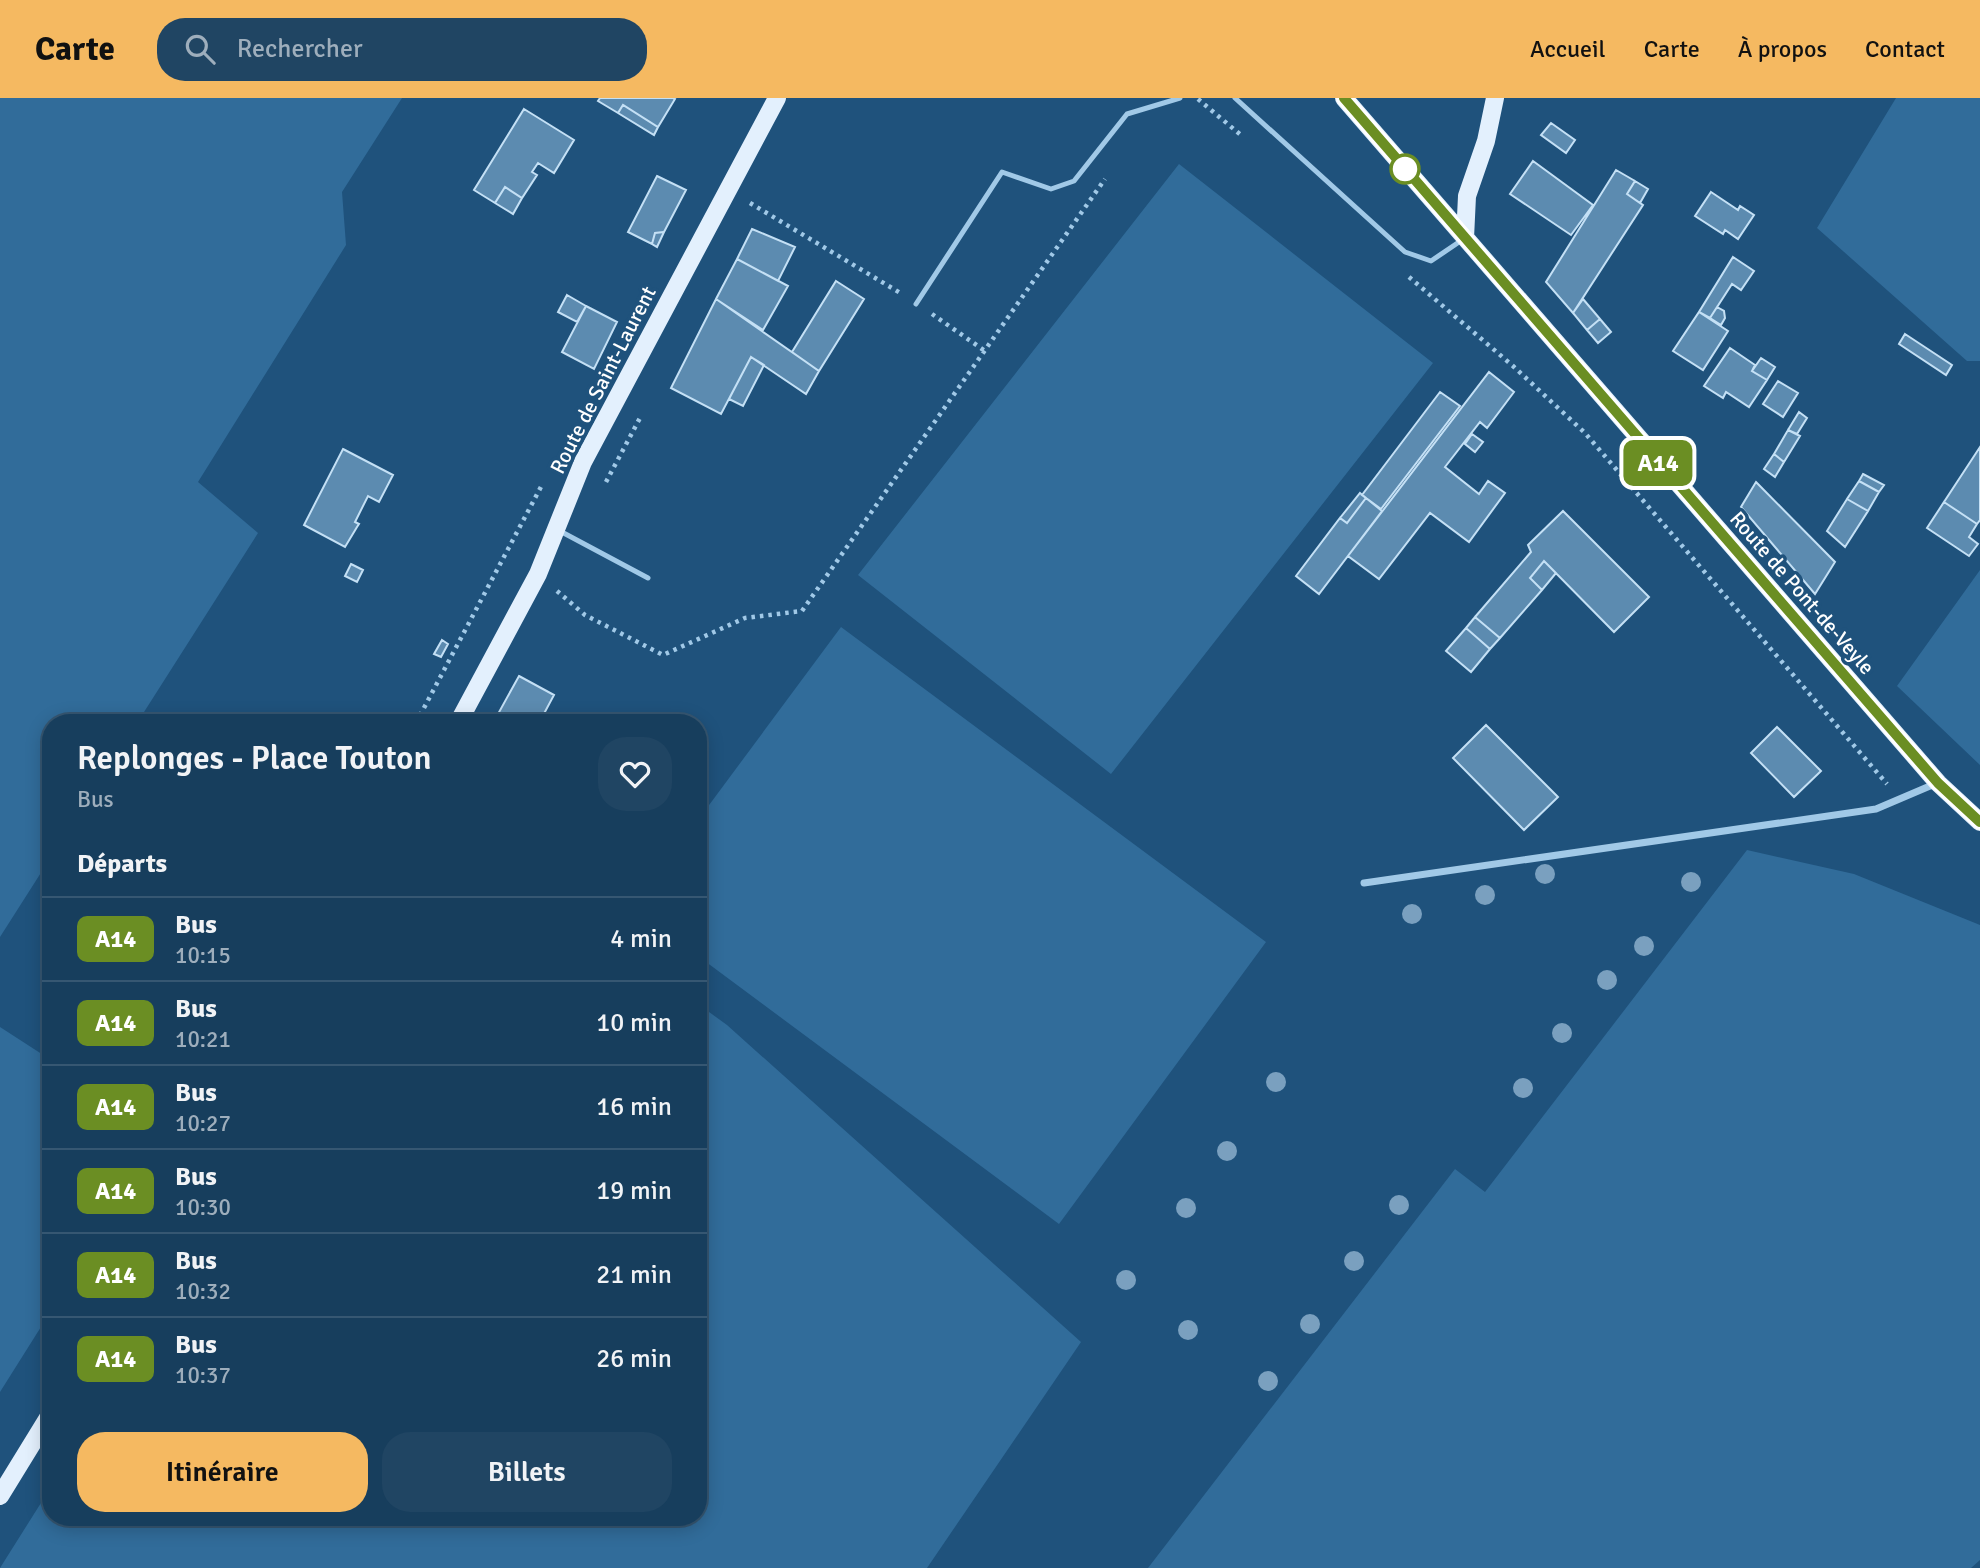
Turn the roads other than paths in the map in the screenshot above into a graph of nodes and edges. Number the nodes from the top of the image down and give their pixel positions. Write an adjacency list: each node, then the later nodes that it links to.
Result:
1 (777, 98): 8 (main road, Route de Saint-Laurent)
2 (1180, 98): 7 (lane)
3 (1235, 98): 6 (lane)
4 (1344, 98): 6 (main road, Route de Pont-de-Veyle)
5 (1495, 98): 6 (main road)
6 (1465, 238): 11 (main road, Route de Pont-de-Veyle)
7 (916, 304)
8 (558, 530): 9 (lane); 10 (main road, Route de Saint-Laurent)
9 (648, 579)
10 (463, 714)
11 (1938, 783): 12 (main road, Route de Pont-de-Veyle); 13 (street)
12 (1980, 822)
13 (1364, 883)
14 (42, 1428): 15 (main road)
15 (0, 1496)

